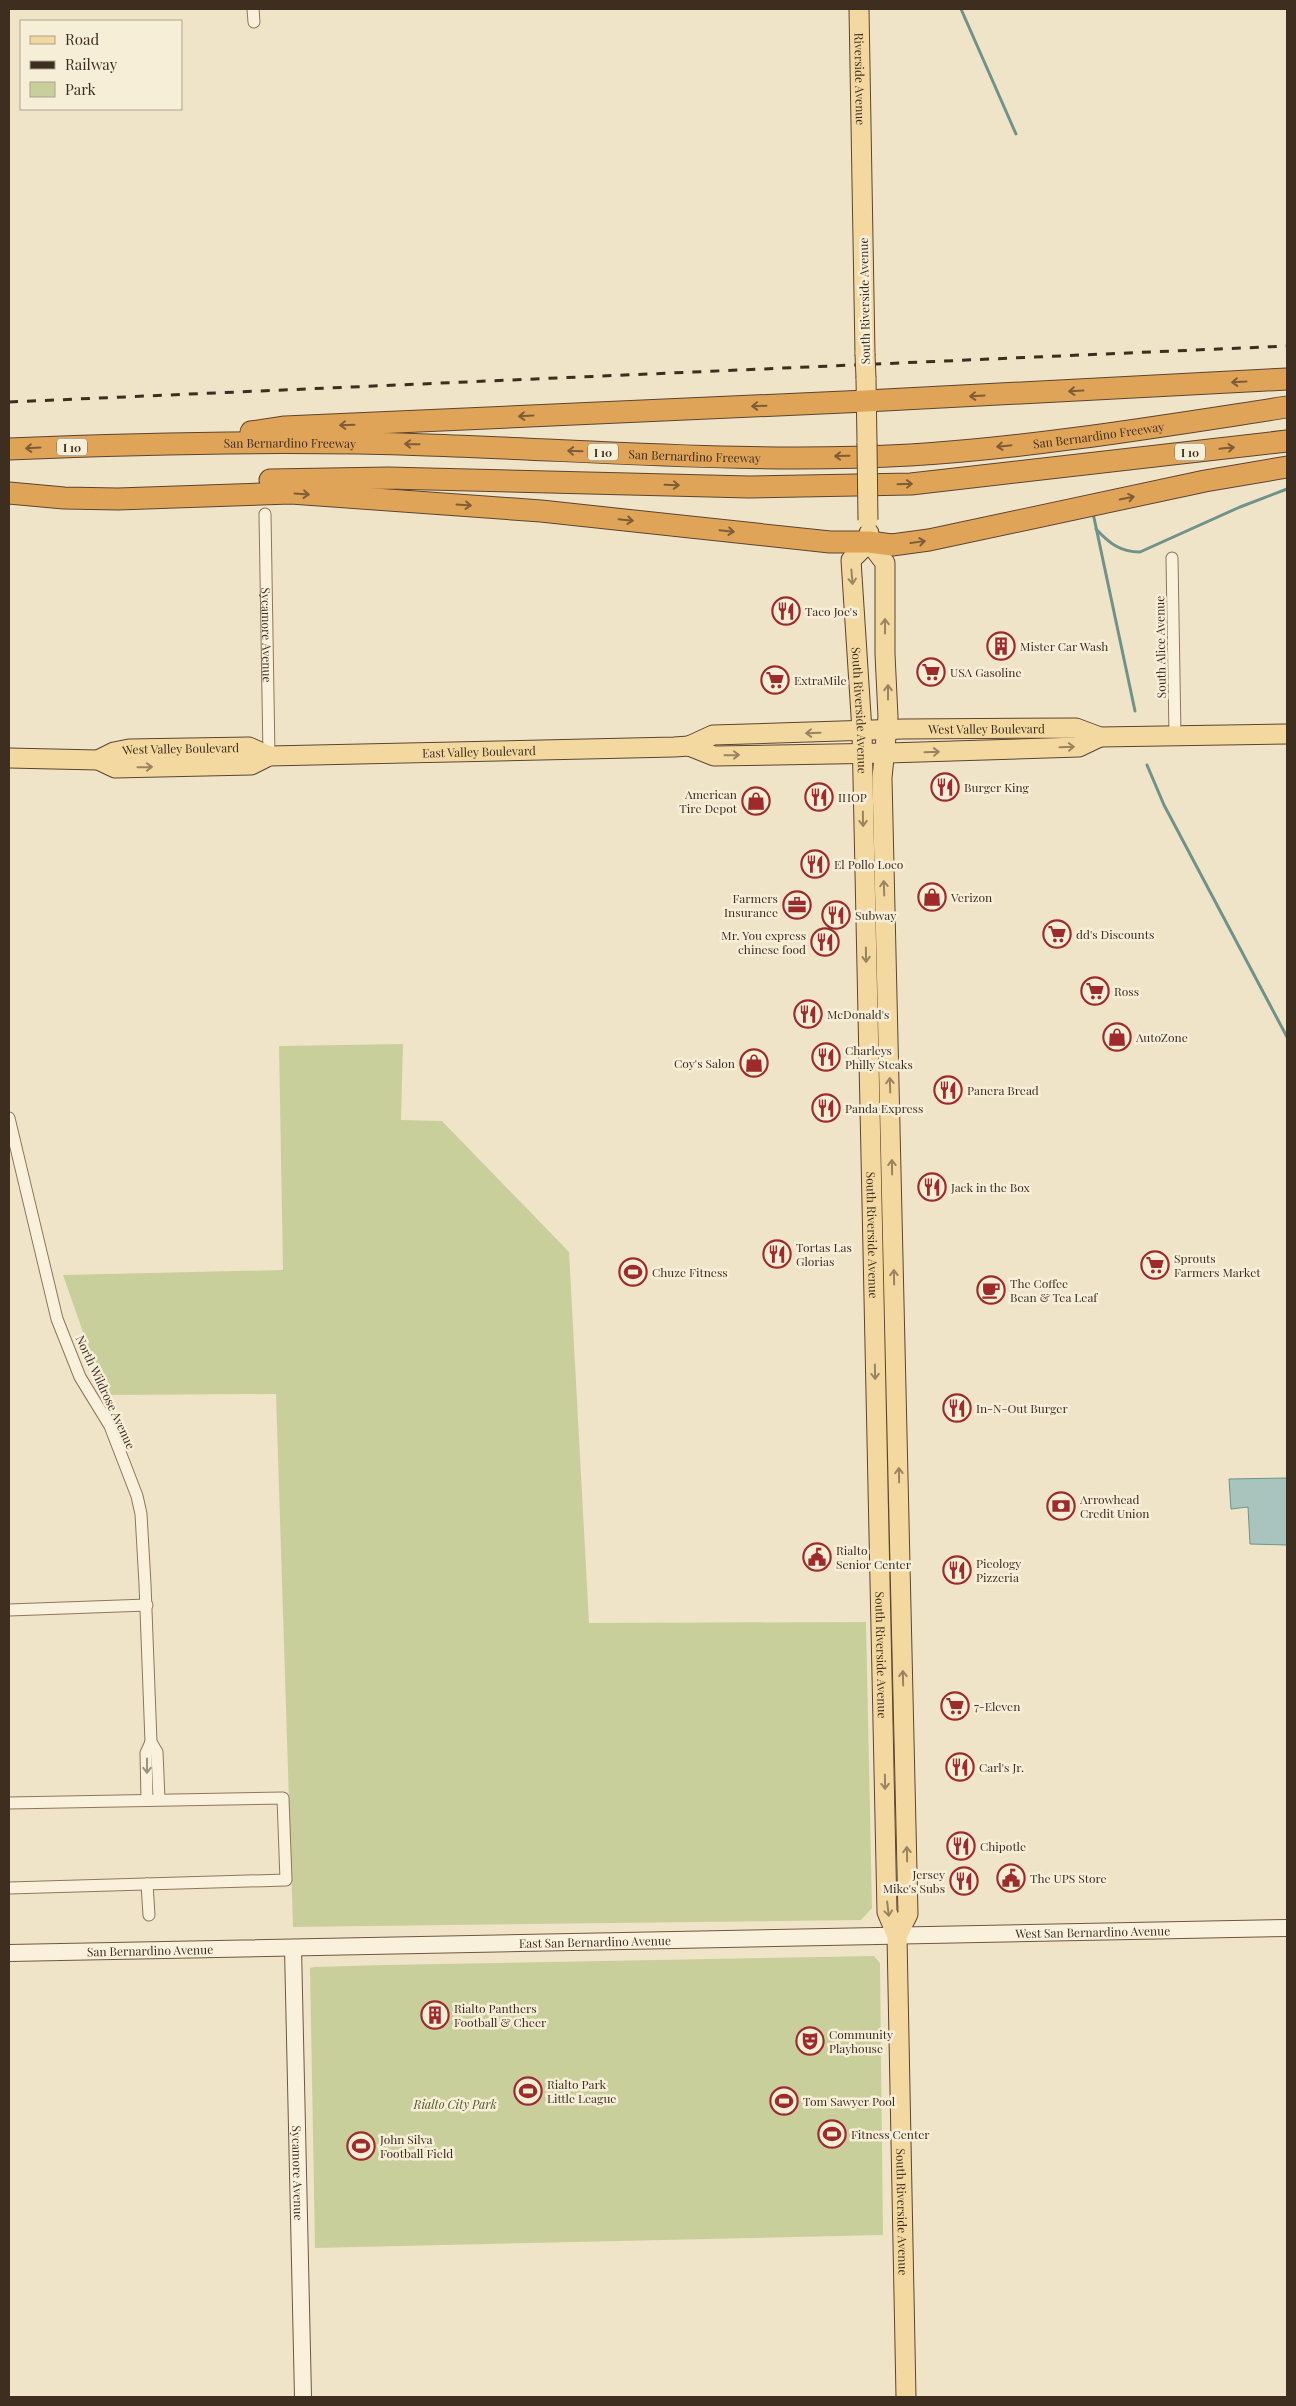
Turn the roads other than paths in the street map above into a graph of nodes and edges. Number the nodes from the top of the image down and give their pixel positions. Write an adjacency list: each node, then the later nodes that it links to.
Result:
1 (253, 9): 3 (street)
2 (859, 9): 4 (main road, Riverside Avenue)
3 (254, 22)
4 (861, 149): 7 (main road, South Riverside Avenue, bridge)
5 (1287, 379): 7 (highway, one-way to 7)
6 (1287, 407): 9 (highway, San Bernardino Freeway / I 10, one-way to 9)
7 (866, 410): 9 (highway, one-way to 9); 14 (main road, South Riverside Avenue, bridge)
8 (1287, 441): 12 (highway, I 10, one-way to 8)
9 (184, 442): 10 (highway, San Bernardino Freeway / I 10, one-way to 10)
10 (9, 450)
11 (1287, 467): 14 (highway, one-way to 11)
12 (9, 491): 14 (highway, one-way to 14)
13 (265, 514): 22 (street, Sycamore Avenue)
14 (870, 542): 16 (main road, South Riverside Avenue, one-way to 14); 16 (main road, South Riverside Avenue, one-way to 16)
15 (1172, 558): 18 (street, South Alice Avenue)
16 (873, 730): 19 (main road, West Valley Boulevard); 20 (main road, East Valley Boulevard, one-way to 20); 21 (main road, South Riverside Avenue); 21 (main road, South Riverside Avenue)
17 (1287, 734): 18 (main road, West Valley Boulevard)
18 (1176, 736): 19 (main road, West Valley Boulevard)
19 (1100, 737): 21 (main road, West Valley Boulevard, one-way to 19)
20 (689, 746): 21 (main road, East Valley Boulevard, one-way to 21); 22 (main road, East Valley Boulevard)
21 (873, 753): 25 (main road, South Riverside Avenue, one-way to 25); 26 (main road, South Riverside Avenue, one-way to 21)
22 (269, 756): 23 (main road, West Valley Boulevard)
23 (9, 758)
24 (9, 1118): 27 (street, North Wildrose Avenue)
25 (873, 1284): 26 (main road); 35 (main road, South Riverside Avenue, one-way to 35)
26 (896, 1350): 35 (main road, South Riverside Avenue, one-way to 26)
27 (147, 1605): 28 (street); 29 (street, North Wildrose Avenue)
28 (9, 1610)
29 (153, 1799): 30 (street); 31 (street)
30 (9, 1803)
31 (147, 1884): 32 (street); 33 (street)
32 (9, 1888)
33 (149, 1915)
34 (1287, 1928): 35 (main road, West San Bernardino Avenue)
35 (897, 1936): 36 (main road, East San Bernardino Avenue); 39 (main road, South Riverside Avenue)
36 (293, 1948): 37 (main road, San Bernardino Avenue); 38 (main road, Sycamore Avenue)
37 (9, 1953)
38 (303, 2397)
39 (906, 2397)

